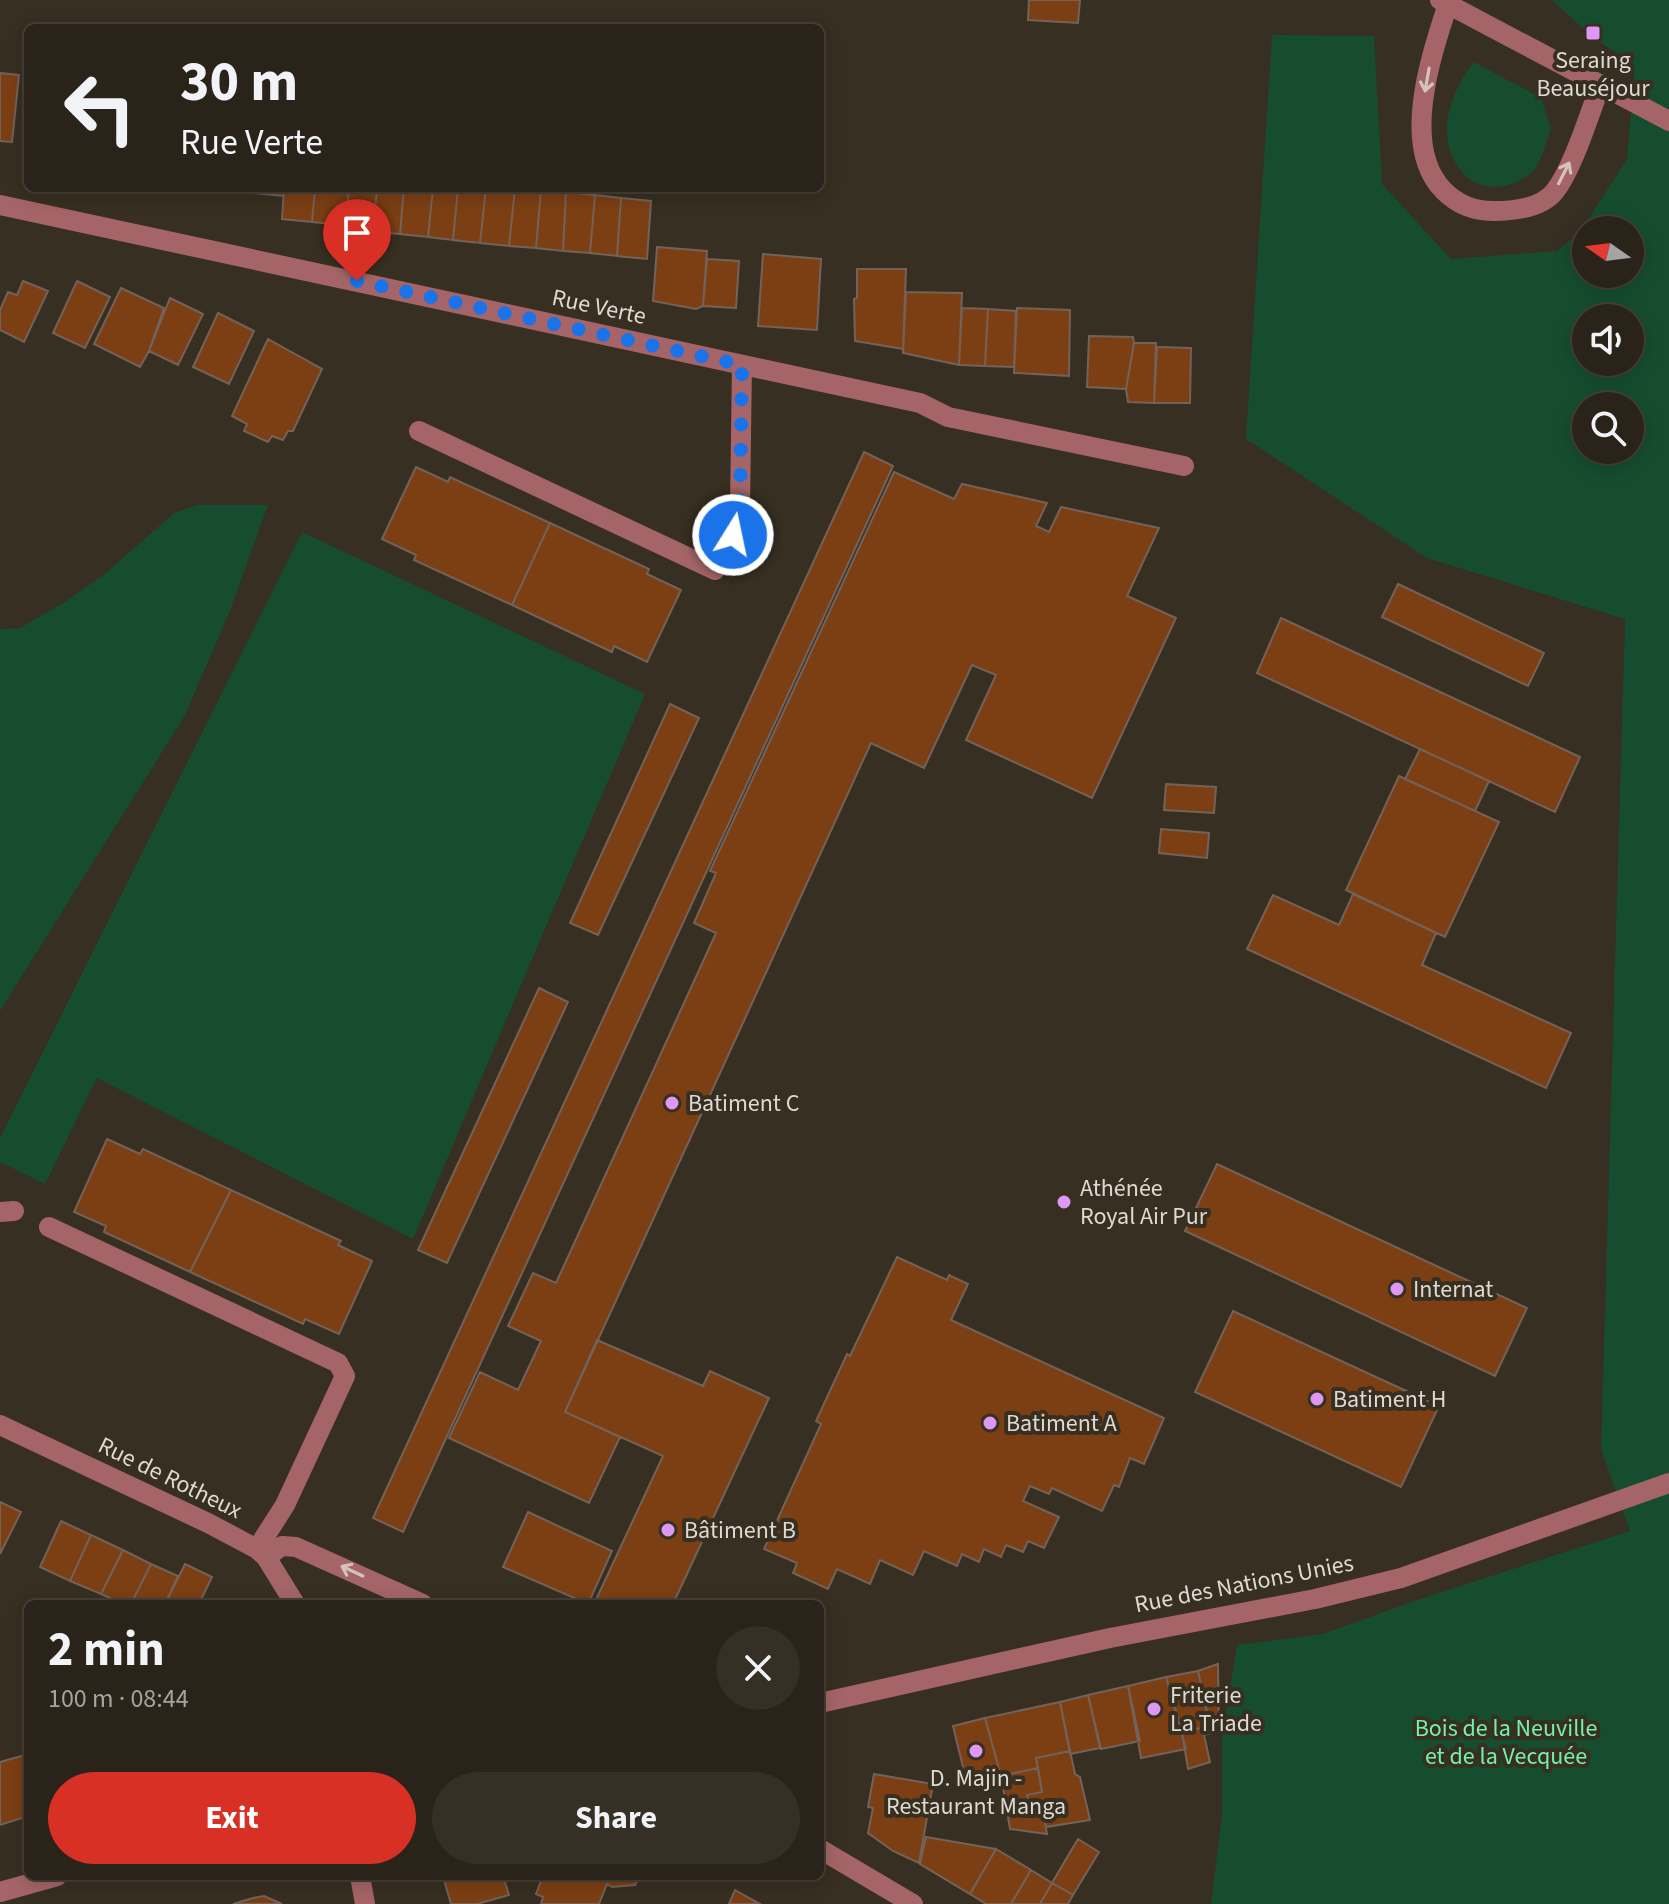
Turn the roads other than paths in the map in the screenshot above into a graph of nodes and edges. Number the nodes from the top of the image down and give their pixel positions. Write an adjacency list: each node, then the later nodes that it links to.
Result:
1 (1444, 2): 2 (street); 2 (street, one-way to 2)
2 (1601, 84): 3 (street)
3 (1669, 121)
4 (0, 205): 5 (street, Rue Verte)
5 (742, 365): 6 (street); 7 (street, Rue Verte)
6 (419, 431)
7 (1184, 466)
8 (49, 1227): 11 (street)
9 (0, 1425): 11 (street, Rue de Rotheux)
10 (1669, 1483): 14 (street, Rue des Nations Unies)
11 (261, 1553): 12 (street); 13 (street, one-way to 11)
12 (292, 1600)
13 (414, 1600)
14 (824, 1702)
15 (824, 1851): 20 (street)
16 (43, 1880): 18 (street)
17 (361, 1880): 19 (street)
18 (0, 1892)
19 (365, 1904)
20 (913, 1904)

